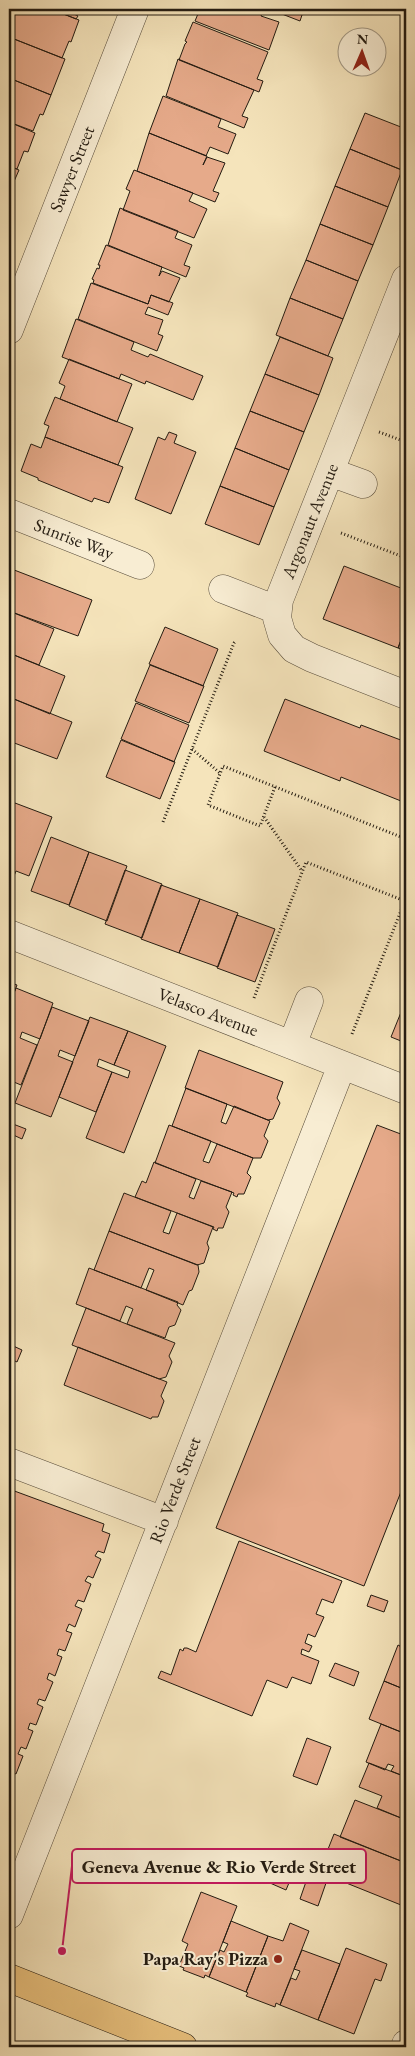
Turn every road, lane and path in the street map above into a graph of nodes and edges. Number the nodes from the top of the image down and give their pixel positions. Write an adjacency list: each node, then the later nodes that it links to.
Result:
1 (135, 9): 3 (street, Sawyer Street)
2 (403, 296): 4 (street, Argonaut Avenue)
3 (9, 330)
4 (330, 472): 5 (street); 7 (street, Argonaut Avenue)
5 (363, 484)
6 (9, 513): 9 (street, Sunrise Way)
7 (310, 522): 8 (path); 11 (street, Argonaut Avenue)
8 (406, 558)
9 (140, 564)
10 (223, 589): 11 (street)
11 (277, 610): 13 (street, Argonaut Avenue)
12 (236, 641): 14 (path)
13 (406, 695)
14 (192, 749): 15 (path); 18 (path)
15 (221, 774): 16 (path); 17 (path)
16 (275, 787): 17 (path); 19 (path)
17 (264, 817): 20 (path)
18 (163, 822)
19 (406, 839)
20 (302, 872): 21 (path); 24 (path)
21 (406, 899): 26 (path)
22 (9, 934): 24 (street, Velasco Avenue)
23 (309, 1000): 25 (street)
24 (243, 1026): 25 (street, Velasco Avenue)
25 (292, 1045): 26 (street, Velasco Avenue)
26 (342, 1065): 27 (street, Velasco Avenue); 29 (street, Rio Verde Street)
27 (406, 1090)
28 (9, 1462): 29 (street)
29 (164, 1520): 30 (street, Rio Verde Street)
30 (9, 1915)
31 (9, 1978): 33 (main road)
32 (406, 2044): 34 (street)
33 (184, 2047)
34 (405, 2047)

